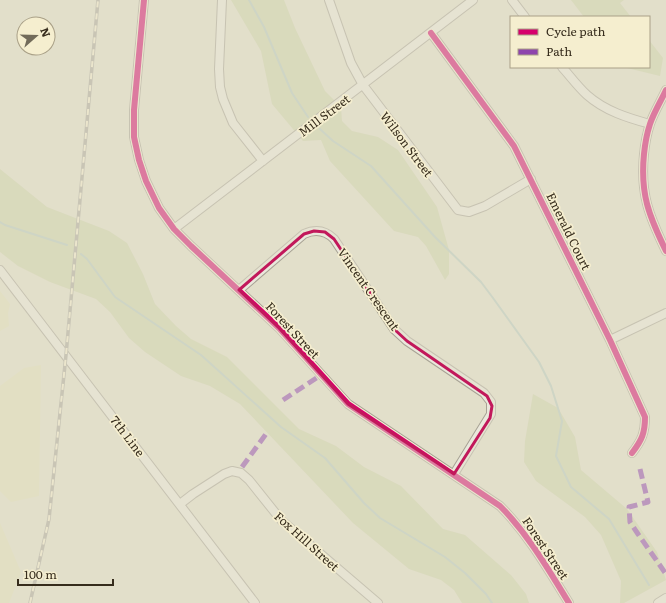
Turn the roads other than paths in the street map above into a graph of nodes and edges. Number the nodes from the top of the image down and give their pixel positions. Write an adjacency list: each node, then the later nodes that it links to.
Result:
1 (144, 0): 14 (street, Forest Street)
2 (222, 0): 12 (street)
3 (329, 0): 9 (street, Wilson Street)
4 (473, 0): 7 (street, Mill Street)
5 (512, 0): 6 (street)
6 (523, 16)
7 (431, 33): 9 (street, Mill Street); 13 (street, Emerald Court)
8 (563, 68): 11 (street)
9 (363, 85): 12 (street, Mill Street); 13 (street, Wilson Street)
10 (666, 90): 11 (street)
11 (650, 124): 15 (street)
12 (263, 161): 14 (street, Mill Street)
13 (531, 179): 19 (street, Emerald Court)
14 (174, 229): 17 (street, Forest Street)
15 (666, 251)
16 (0, 270): 22 (street, 7th Line)
17 (239, 290): 21 (street, Forest Street); 21 (street, Vincent Crescent)
18 (666, 313): 19 (street)
19 (610, 340): 20 (street, Emerald Court)
20 (632, 453)
21 (454, 474): 26 (street, Forest Street)
22 (180, 504): 24 (street, 7th Line); 25 (street, Fox Hill Street)
23 (666, 598): 27 (street)
24 (256, 603)
25 (378, 603)
26 (569, 603)
27 (658, 603)

